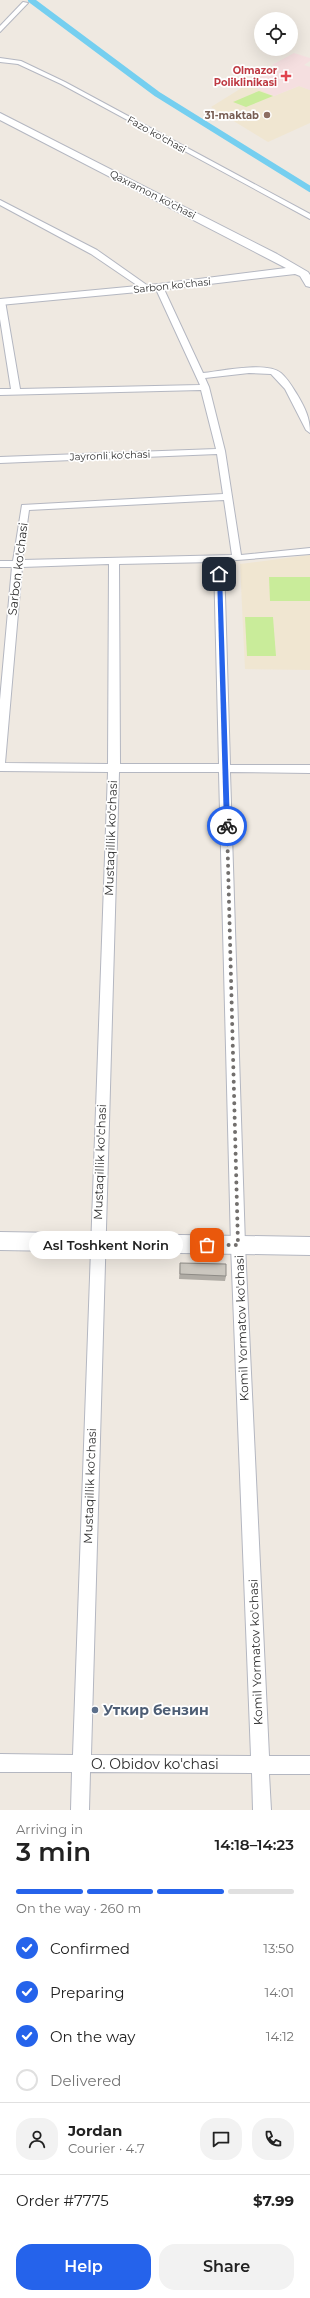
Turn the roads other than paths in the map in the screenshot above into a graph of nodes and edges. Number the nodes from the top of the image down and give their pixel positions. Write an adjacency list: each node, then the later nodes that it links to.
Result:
1 (25, 3): 2 (street)
2 (0, 30)
3 (0, 60): 6 (street, Fazo ko'chasi)
4 (0, 116): 7 (street, Qaxramon ko'chasi)
5 (0, 202): 9 (street)
6 (310, 217)
7 (305, 276): 8 (street, Sarbon ko'chasi)
8 (159, 287): 9 (street, Sarbon ko'chasi); 11 (street)
9 (147, 288): 10 (street, Sarbon ko'chasi)
10 (3, 299): 14 (street)
11 (200, 376): 12 (street); 15 (street)
12 (205, 387): 14 (street); 16 (street)
13 (0, 392): 14 (street)
14 (16, 392)
15 (310, 430)
16 (221, 451): 17 (street, Jayronli ko'chasi); 18 (street)
17 (0, 460)
18 (228, 497): 20 (street); 24 (street, Sarbon ko'chasi)
19 (310, 551): 20 (street)
20 (237, 558): 21 (street)
21 (219, 559): 22 (street); 28 (street, Komil Yormatov ko'chasi)
22 (114, 562): 24 (street); 27 (street, Mustaqillik ko'chasi)
23 (0, 564): 24 (street)
24 (17, 564): 25 (street, Sarbon ko'chasi)
25 (0, 762)
26 (0, 767): 27 (street)
27 (114, 769): 28 (street); 31 (street, Mustaqillik ko'chasi)
28 (226, 769): 29 (street); 32 (street, Komil Yormatov ko'chasi)
29 (310, 769)
30 (0, 1241): 31 (street)
31 (97, 1242): 32 (street); 35 (street, Mustaqillik ko'chasi)
32 (238, 1245): 33 (street); 36 (street, Komil Yormatov ko'chasi)
33 (310, 1246)
34 (0, 1763): 35 (street, O. Obidov ko'chasi)
35 (82, 1763): 36 (street, O. Obidov ko'chasi); 38 (street, Mustaqillik ko'chasi)
36 (261, 1764): 37 (street, O. Obidov ko'chasi); 39 (street, Komil Yormatov ko'chasi)
37 (310, 1765)
38 (80, 1810)
39 (262, 1810)

